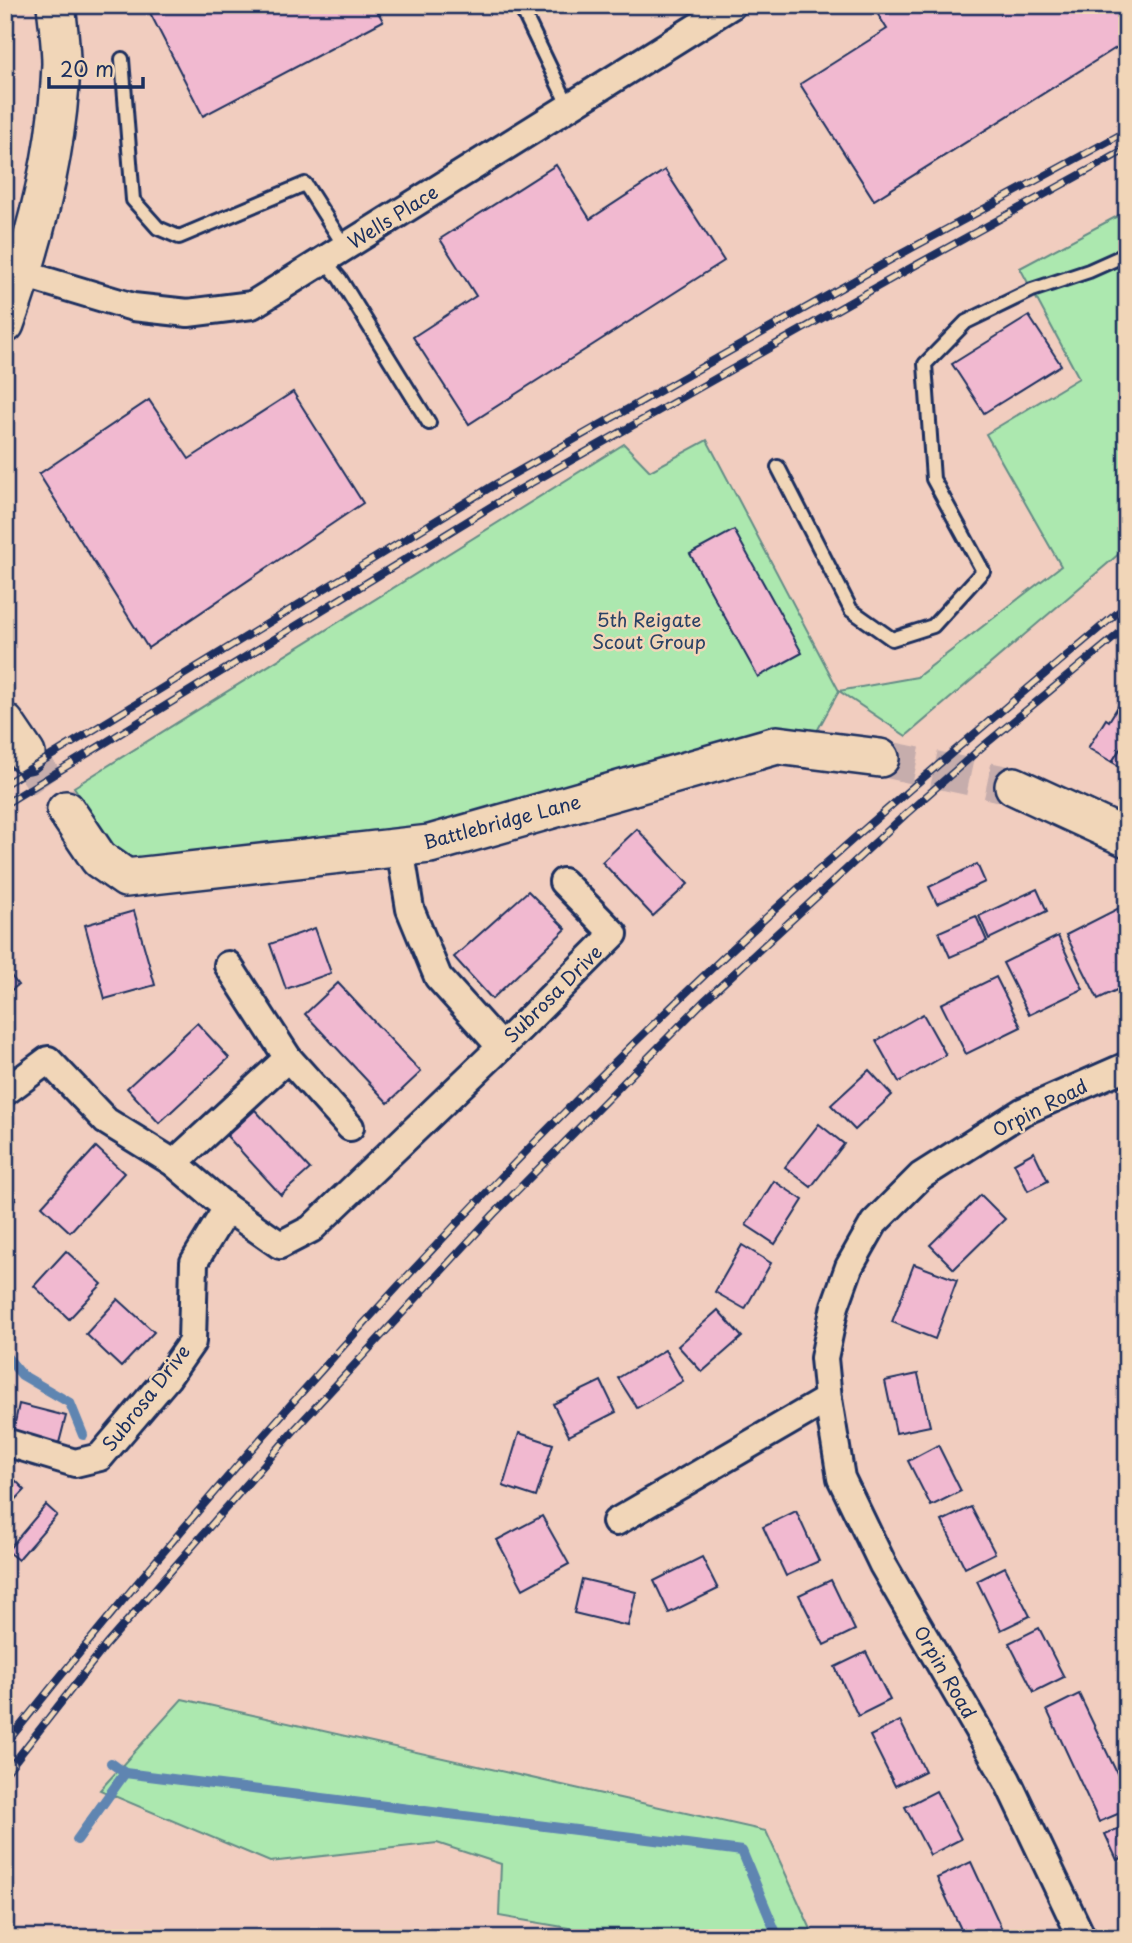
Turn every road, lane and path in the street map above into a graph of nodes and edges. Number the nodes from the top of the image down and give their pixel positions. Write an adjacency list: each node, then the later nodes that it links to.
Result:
1 (56, 5): 8 (street)
2 (520, 5): 5 (lane)
3 (732, 5): 5 (street, Wells Place)
4 (122, 59): 6 (lane)
5 (569, 107): 6 (street, Wells Place)
6 (334, 254): 8 (street, Wells Place); 10 (lane)
7 (1127, 254): 11 (lane)
8 (23, 275): 9 (street)
9 (5, 324)
10 (429, 422)
11 (778, 467)
12 (5, 723): 13 (street)
13 (26, 754)
14 (880, 758): 18 (street, Battlebridge Lane)
15 (1014, 786): 17 (street)
16 (66, 810): 18 (street, Battlebridge Lane)
17 (1127, 838)
18 (400, 848): 21 (street, Subrosa Drive)
19 (562, 882): 21 (street, Subrosa Drive)
20 (228, 965): 22 (street)
21 (501, 1047): 27 (street, Subrosa Drive)
22 (288, 1058): 25 (street); 26 (street)
23 (1127, 1066): 28 (street, Orpin Road)
24 (5, 1092): 26 (street, Subrosa Drive)
25 (350, 1127)
26 (174, 1163): 27 (street, Subrosa Drive)
27 (227, 1208): 29 (street, Subrosa Drive)
28 (828, 1399): 30 (street); 31 (street, Orpin Road)
29 (5, 1442)
30 (617, 1521)
31 (1082, 1938)

